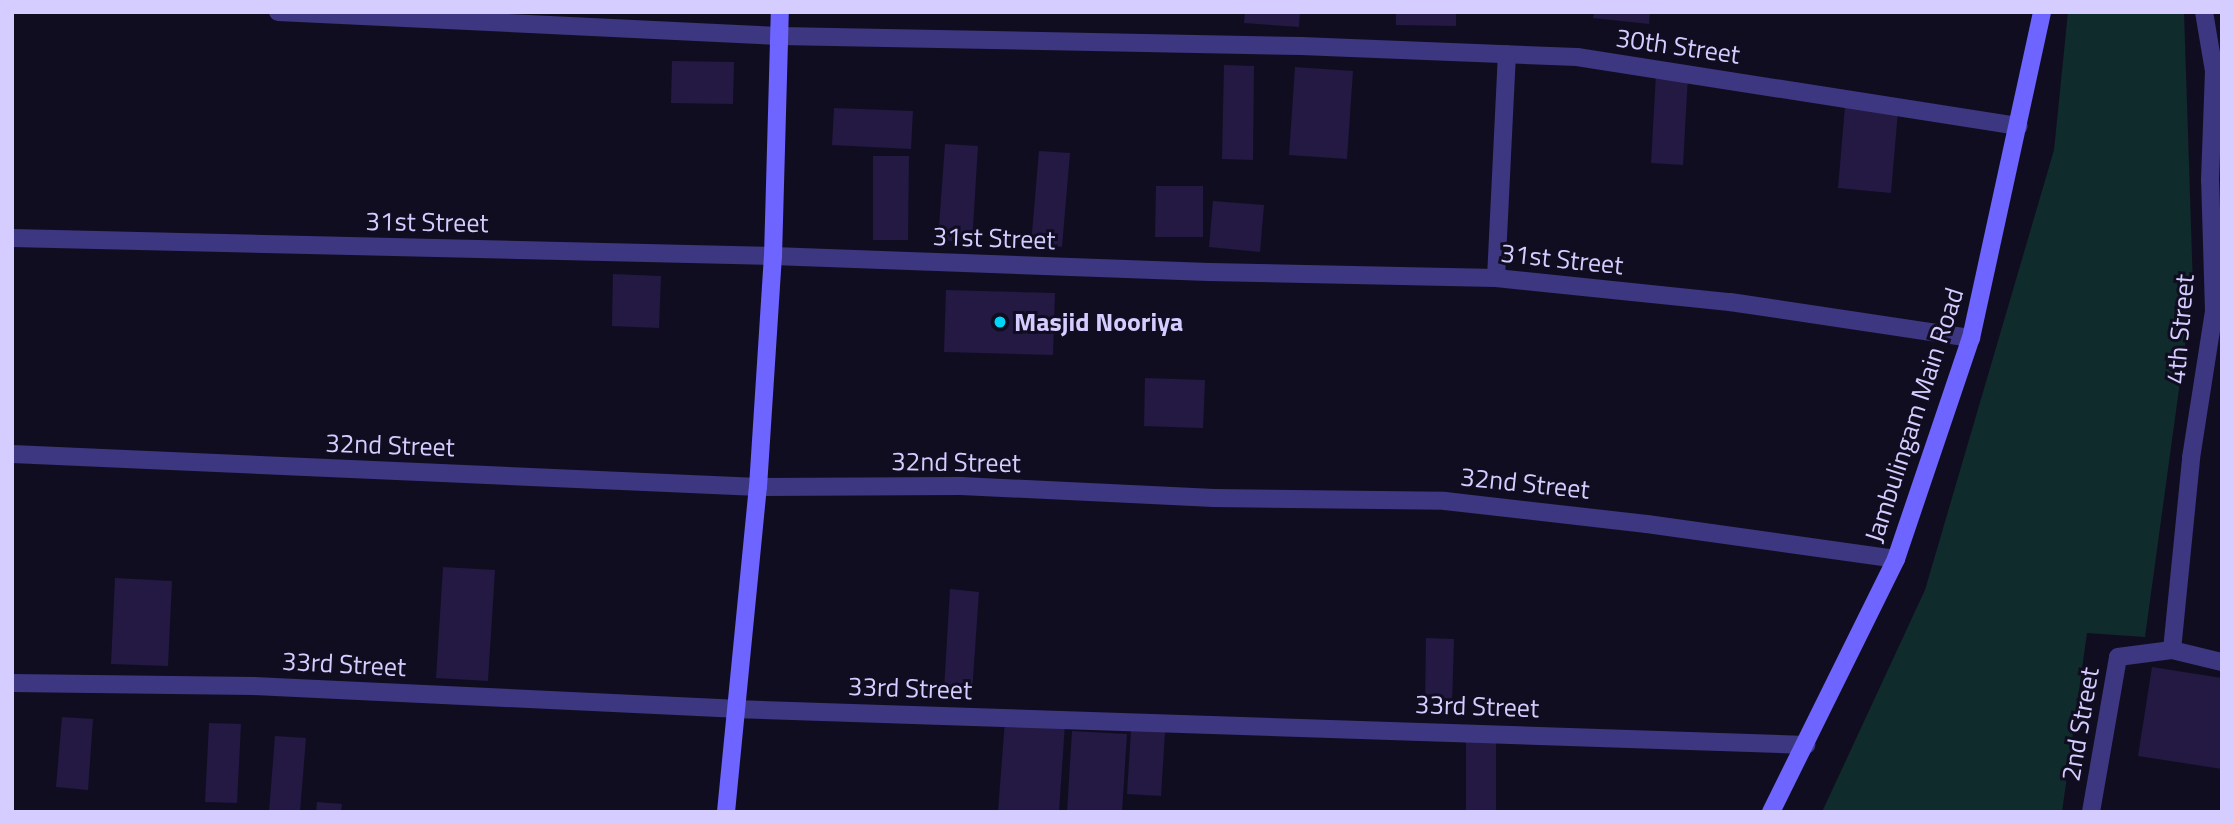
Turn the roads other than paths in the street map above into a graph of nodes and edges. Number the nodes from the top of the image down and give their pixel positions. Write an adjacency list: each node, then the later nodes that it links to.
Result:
1 (278, 12): 5 (street, 30th Street)
2 (780, 12): 5 (street)
3 (2042, 12): 7 (street, Jambulingam Main Road)
4 (2204, 12): 15 (street, 4th Street)
5 (780, 36): 6 (street, 30th Street); 9 (street)
6 (1507, 54): 7 (street, 30th Street); 10 (street)
7 (2020, 126): 11 (street, Jambulingam Main Road)
8 (12, 238): 9 (street, 31st Street)
9 (773, 256): 10 (street, 31st Street); 13 (street)
10 (1496, 278): 11 (street, 31st Street)
11 (1970, 338): 14 (street, Jambulingam Main Road)
12 (12, 454): 13 (street, 32nd Street)
13 (758, 487): 14 (street, 32nd Street); 18 (street)
14 (1896, 559): 19 (street, Jambulingam Main Road)
15 (2172, 650): 16 (street); 22 (street, 2nd Street)
16 (2222, 662)
17 (12, 683): 18 (street, 33rd Street)
18 (734, 709): 19 (street, 33rd Street); 20 (street)
19 (1806, 745): 21 (street, Jambulingam Main Road)
20 (726, 812)
21 (1771, 812)
22 (2091, 812)

